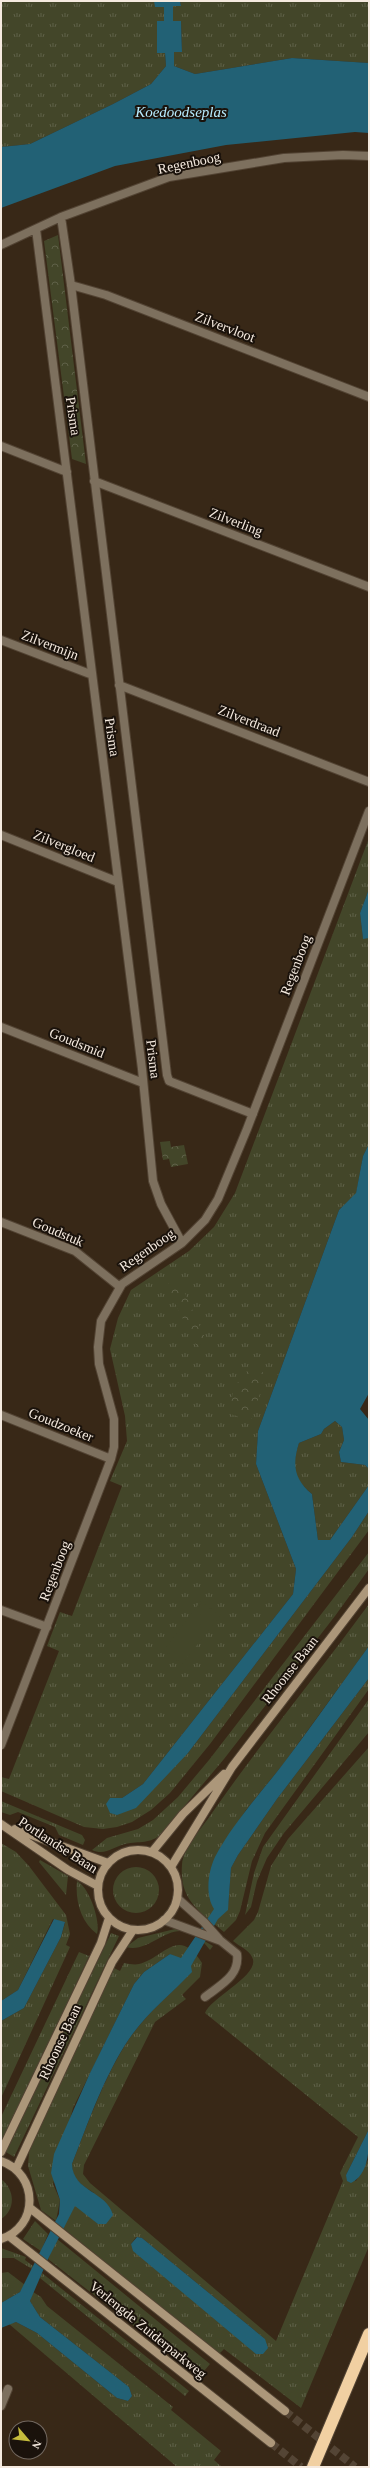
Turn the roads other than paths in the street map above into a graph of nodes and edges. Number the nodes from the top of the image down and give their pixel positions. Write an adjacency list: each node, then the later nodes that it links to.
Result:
1 (369, 156): 2 (street, Regenboog)
2 (61, 217): 3 (street, Regenboog); 5 (street, Prisma)
3 (36, 229): 4 (street, Regenboog); 8 (street, Prisma)
4 (1, 245)
5 (71, 285): 6 (street, Zilvervloot); 9 (street, Prisma)
6 (369, 397)
7 (1, 446): 8 (street)
8 (67, 472): 12 (street, Prisma)
9 (94, 481): 10 (street, Zilverling); 13 (street, Prisma)
10 (369, 587)
11 (1, 640): 12 (street, Zilvermijn)
12 (90, 674): 17 (street, Prisma)
13 (119, 685): 14 (street, Zilverdraad); 20 (street, Prisma)
14 (369, 782)
15 (369, 811): 20 (street, Regenboog)
16 (1, 835): 17 (street, Zilvergloed)
17 (118, 882): 19 (street, Prisma)
18 (1, 1027): 19 (street, Goudsmid)
19 (143, 1083): 22 (street, Prisma)
20 (253, 1114): 22 (street, Regenboog)
21 (1, 1222): 23 (street, Goudstuk)
22 (182, 1243): 23 (street, Regenboog)
23 (120, 1287): 25 (street, Regenboog)
24 (1, 1415): 25 (street, Goudzoeker)
25 (111, 1459): 28 (street, Regenboog)
26 (369, 1588): 30 (main road, Rhoonse Baan)
27 (1, 1610): 28 (street)
28 (47, 1627): 29 (street, Regenboog)
29 (1, 1745)
30 (232, 1767): 32 (main road, Rhoonse Baan); 34 (main road, Rhoonse Baan)
31 (3, 1825): 33 (main road, Portlandse Baan); 35 (main road, Portlandse Baan)
32 (152, 1852): 33 (main road); 34 (main road)
33 (108, 1863): 35 (main road)
34 (170, 1867): 36 (main road)
35 (98, 1886): 37 (main road)
36 (177, 1898): 38 (main road); 40 (street)
37 (109, 1918): 39 (main road); 42 (main road, Rhoonse Baan)
38 (164, 1920): 39 (main road); 40 (street)
39 (132, 1930): 44 (main road, Rhoonse Baan)
40 (221, 1941): 41 (street)
41 (205, 1997)
42 (1, 2152)
43 (1, 2161): 44 (main road)
44 (16, 2169): 45 (main road)
45 (30, 2208): 46 (main road); 51 (main road, Verlengde Zuiderparkweg)
46 (9, 2236): 47 (main road); 52 (main road, Verlengde Zuiderparkweg)
47 (1, 2240)
48 (369, 2334): 53 (highway)
49 (8, 2389): 50 (street)
50 (1, 2406)
51 (285, 2411)
52 (271, 2443)
53 (313, 2467)

